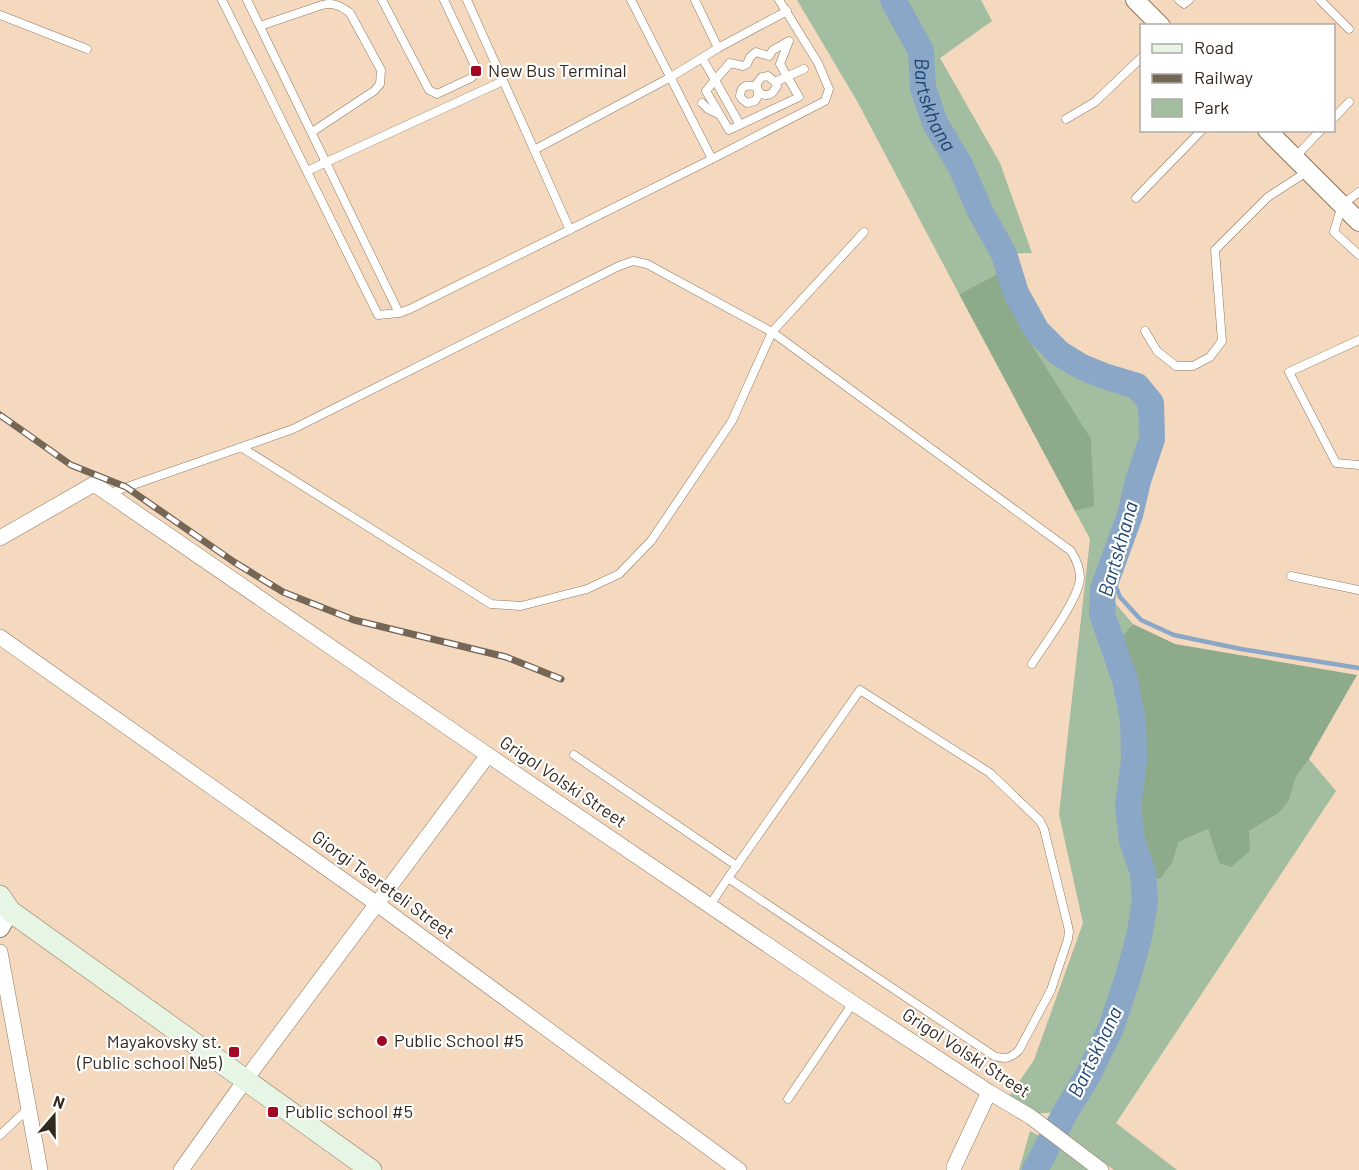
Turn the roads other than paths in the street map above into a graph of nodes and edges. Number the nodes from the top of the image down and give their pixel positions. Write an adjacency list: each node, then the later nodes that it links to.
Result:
1 (222, 0): 42 (lane)
2 (247, 0): 16 (lane)
3 (382, 0): 4 (lane)
4 (444, 0)
5 (467, 0): 26 (lane)
6 (631, 0): 23 (lane)
7 (695, 0): 18 (lane)
8 (780, 0): 13 (lane)
9 (1135, 0): 15 (street)
10 (1179, 0): 11 (lane)
11 (1189, 0)
12 (1320, 0): 17 (lane)
13 (787, 11): 18 (lane); 40 (lane)
14 (0, 15): 19 (lane)
15 (1159, 24)
16 (260, 26): 34 (lane); 34 (lane)
17 (1349, 29)
18 (718, 48): 20 (lane)
19 (87, 49)
20 (702, 58): 23 (lane); 25 (lane)
21 (1140, 59): 32 (lane)
22 (804, 69): 24 (lane)
23 (671, 77): 38 (lane); 40 (lane)
24 (787, 77): 25 (lane); 27 (lane); 33 (lane)
25 (715, 80): 30 (lane); 33 (lane)
26 (503, 81): 38 (lane); 41 (lane)
27 (775, 82): 27 (lane)
28 (1349, 102): 31 (lane)
29 (702, 103): 30 (lane)
30 (720, 114): 33 (lane)
31 (1335, 117)
32 (1066, 119)
33 (740, 124)
34 (312, 132): 41 (lane)
35 (1200, 132): 45 (lane)
36 (1269, 132): 39 (street)
37 (1319, 132): 39 (lane)
38 (534, 150): 48 (lane)
39 (1294, 158): 43 (street)
40 (712, 159): 48 (lane)
41 (326, 162): 42 (lane); 51 (lane)
42 (307, 171): 51 (lane)
43 (1308, 171): 46 (street); 52 (lane)
44 (1359, 192): 46 (lane)
45 (1136, 198)
46 (1342, 205): 47 (street); 50 (lane)
47 (1359, 222)
48 (570, 230): 51 (lane)
49 (864, 232): 53 (lane)
50 (1359, 255)
51 (399, 313)
52 (1145, 331)
53 (772, 332): 55 (lane); 55 (lane); 62 (lane)
54 (1359, 340): 56 (lane)
55 (241, 447): 57 (lane)
56 (1359, 465)
57 (108, 494): 58 (street, Grigol Volski Street); 63 (street, Grigol Volski Street)
58 (0, 538)
59 (1292, 576): 60 (lane)
60 (1359, 590)
61 (0, 636): 67 (street, Giorgi Tsereteli Street)
62 (1032, 664)
63 (489, 755): 67 (street); 68 (street, Grigol Volski Street)
64 (574, 755): 65 (lane)
65 (737, 866): 66 (lane); 66 (lane)
66 (728, 878): 68 (lane)
67 (377, 904): 72 (street); 80 (street, Giorgi Tsereteli Street)
68 (710, 905): 71 (street, Grigol Volski Street)
69 (3, 912): 72 (main road)
70 (0, 952): 75 (street)
71 (853, 1003): 73 (street, Grigol Volski Street); 74 (lane)
72 (246, 1079): 78 (street); 79 (main road)
73 (989, 1092): 81 (street); 82 (street, Grigol Volski Street)
74 (788, 1099)
75 (29, 1108): 76 (lane); 77 (street)
76 (0, 1135)
77 (40, 1170)
78 (181, 1170)
79 (371, 1170)
80 (739, 1170)
81 (954, 1170)
82 (1101, 1170)

